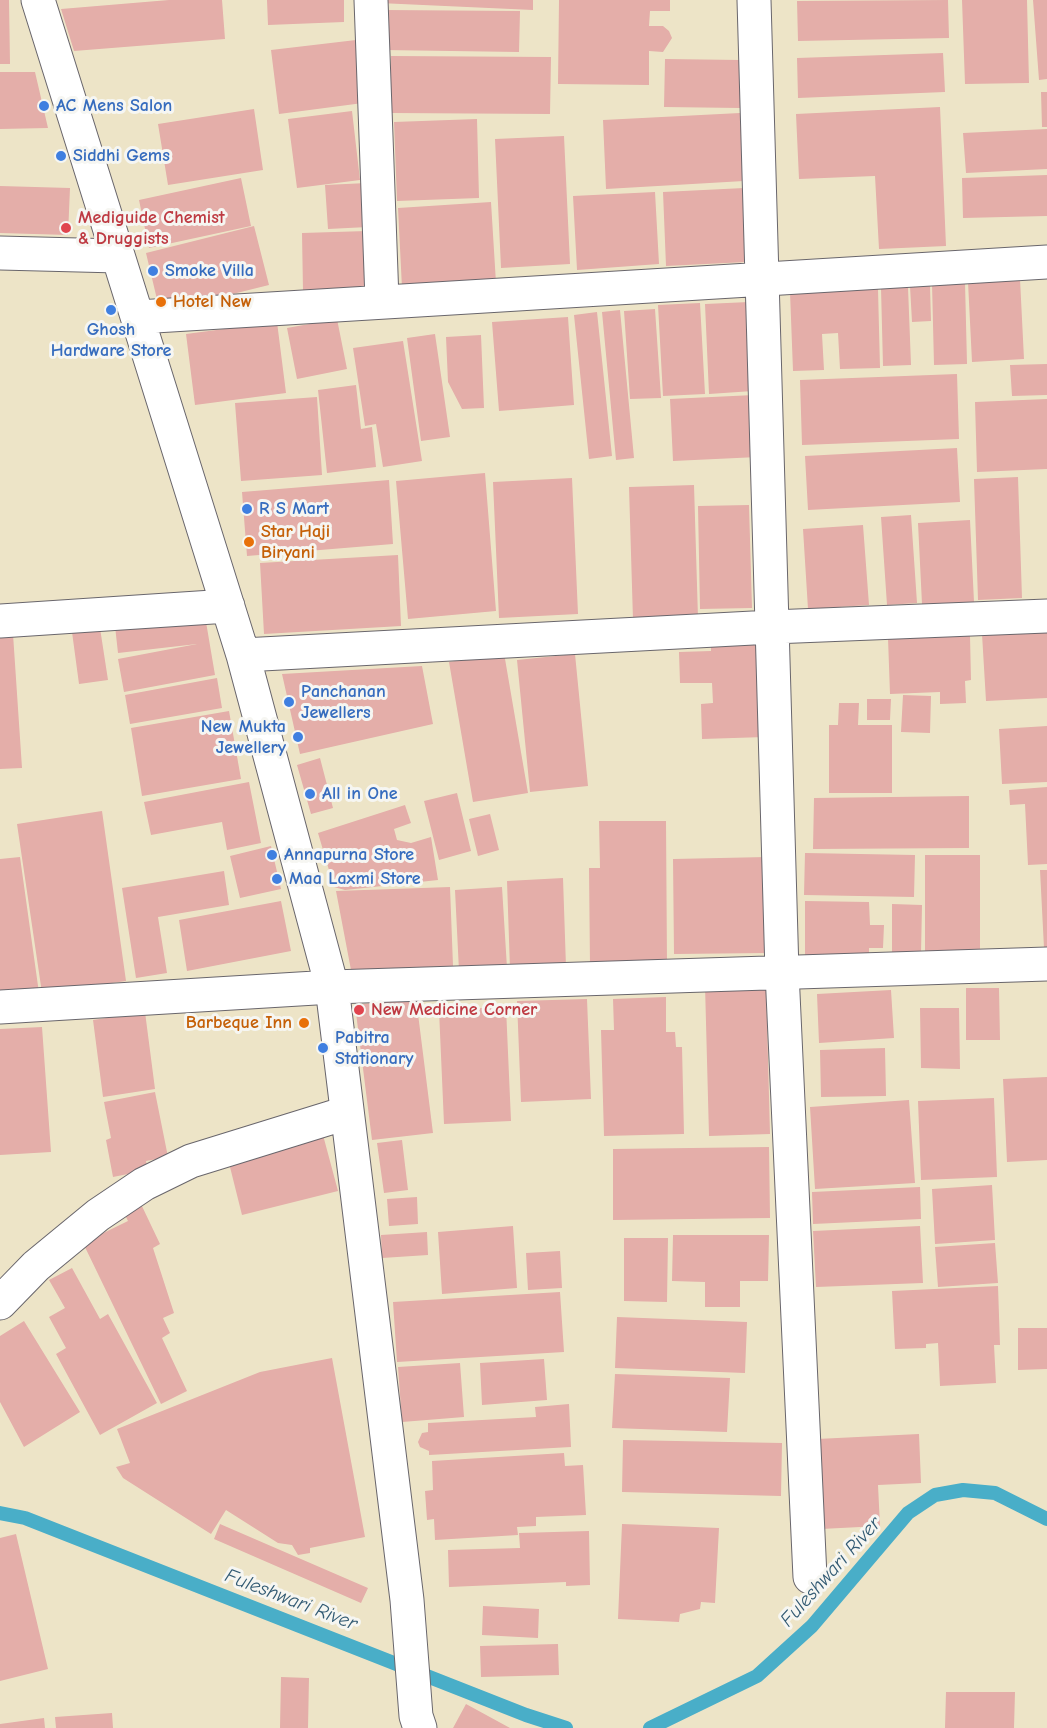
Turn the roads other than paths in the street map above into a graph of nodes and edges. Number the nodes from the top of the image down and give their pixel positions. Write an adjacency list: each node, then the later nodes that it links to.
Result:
1 (38, 0): 5 (street)
2 (371, 0): 8 (street)
3 (754, 0): 7 (street)
4 (0, 253): 5 (street)
5 (118, 256): 9 (street)
6 (1047, 262): 7 (street)
7 (762, 278): 8 (street); 13 (street)
8 (381, 300): 9 (street)
9 (138, 317): 10 (street)
10 (228, 606): 12 (street); 14 (street)
11 (1047, 616): 13 (street)
12 (0, 621)
13 (772, 627): 14 (street); 16 (street)
14 (243, 655): 17 (street)
15 (1047, 964): 16 (street)
16 (783, 972): 17 (street); 21 (street)
17 (332, 987): 18 (street); 19 (street)
18 (0, 1006)
19 (346, 1113): 20 (street); 22 (street)
20 (0, 1303)
21 (810, 1576)
22 (418, 1722)

